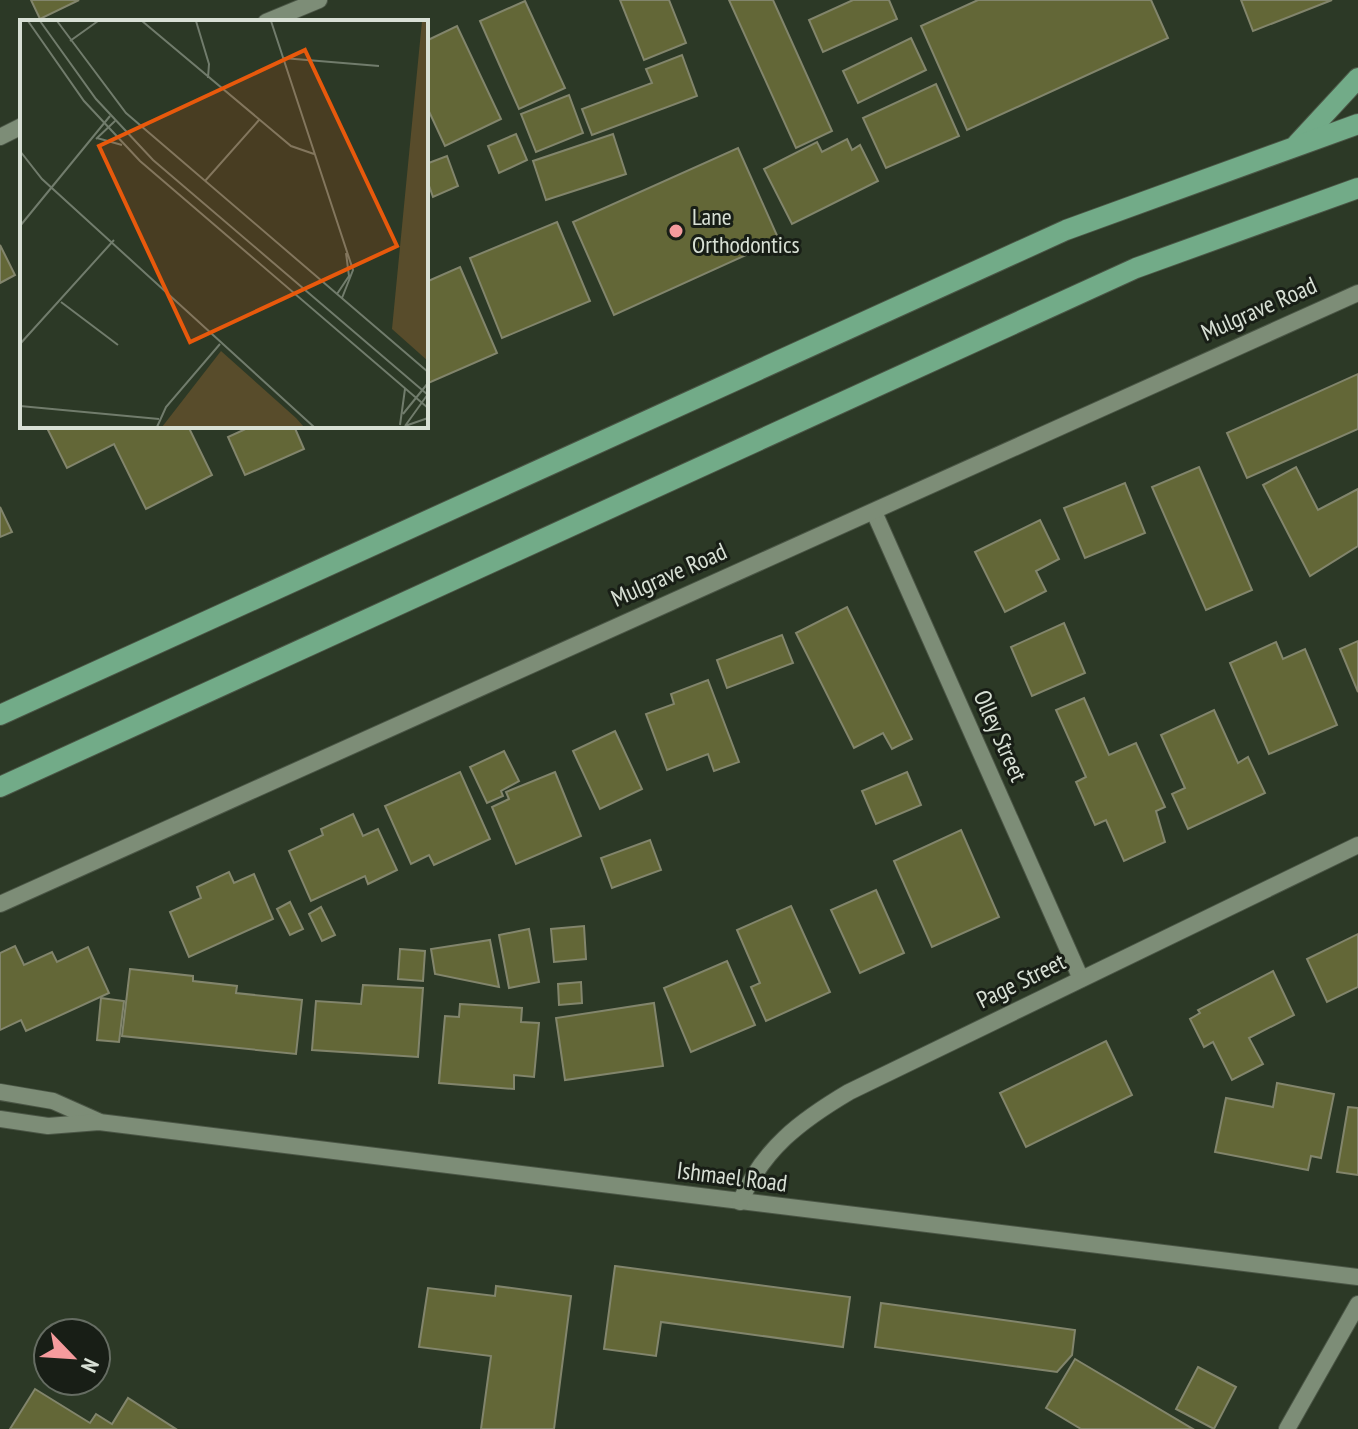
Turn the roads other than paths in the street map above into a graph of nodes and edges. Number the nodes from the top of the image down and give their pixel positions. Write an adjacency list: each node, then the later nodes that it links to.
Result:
1 (319, 0): 2 (street)
2 (271, 20)
3 (1358, 78): 7 (main road)
4 (1358, 124): 7 (main road)
5 (20, 127): 6 (street)
6 (0, 137)
7 (1297, 144): 11 (main road)
8 (1358, 188): 12 (main road)
9 (1358, 293): 10 (street, Mulgrave Road)
10 (874, 512): 14 (street, Mulgrave Road); 15 (street, Olley Street)
11 (0, 715)
12 (0, 787)
13 (1358, 845): 15 (street, Page Street)
14 (0, 904)
15 (1081, 979): 19 (street, Page Street)
16 (0, 1092): 18 (street, Ishmael Road)
17 (0, 1119): 18 (street, Ishmael Road)
18 (99, 1122): 19 (street, Ishmael Road)
19 (740, 1202): 20 (street, Ishmael Road)
20 (1358, 1277)
21 (1358, 1304): 22 (street)
22 (1287, 1429)

